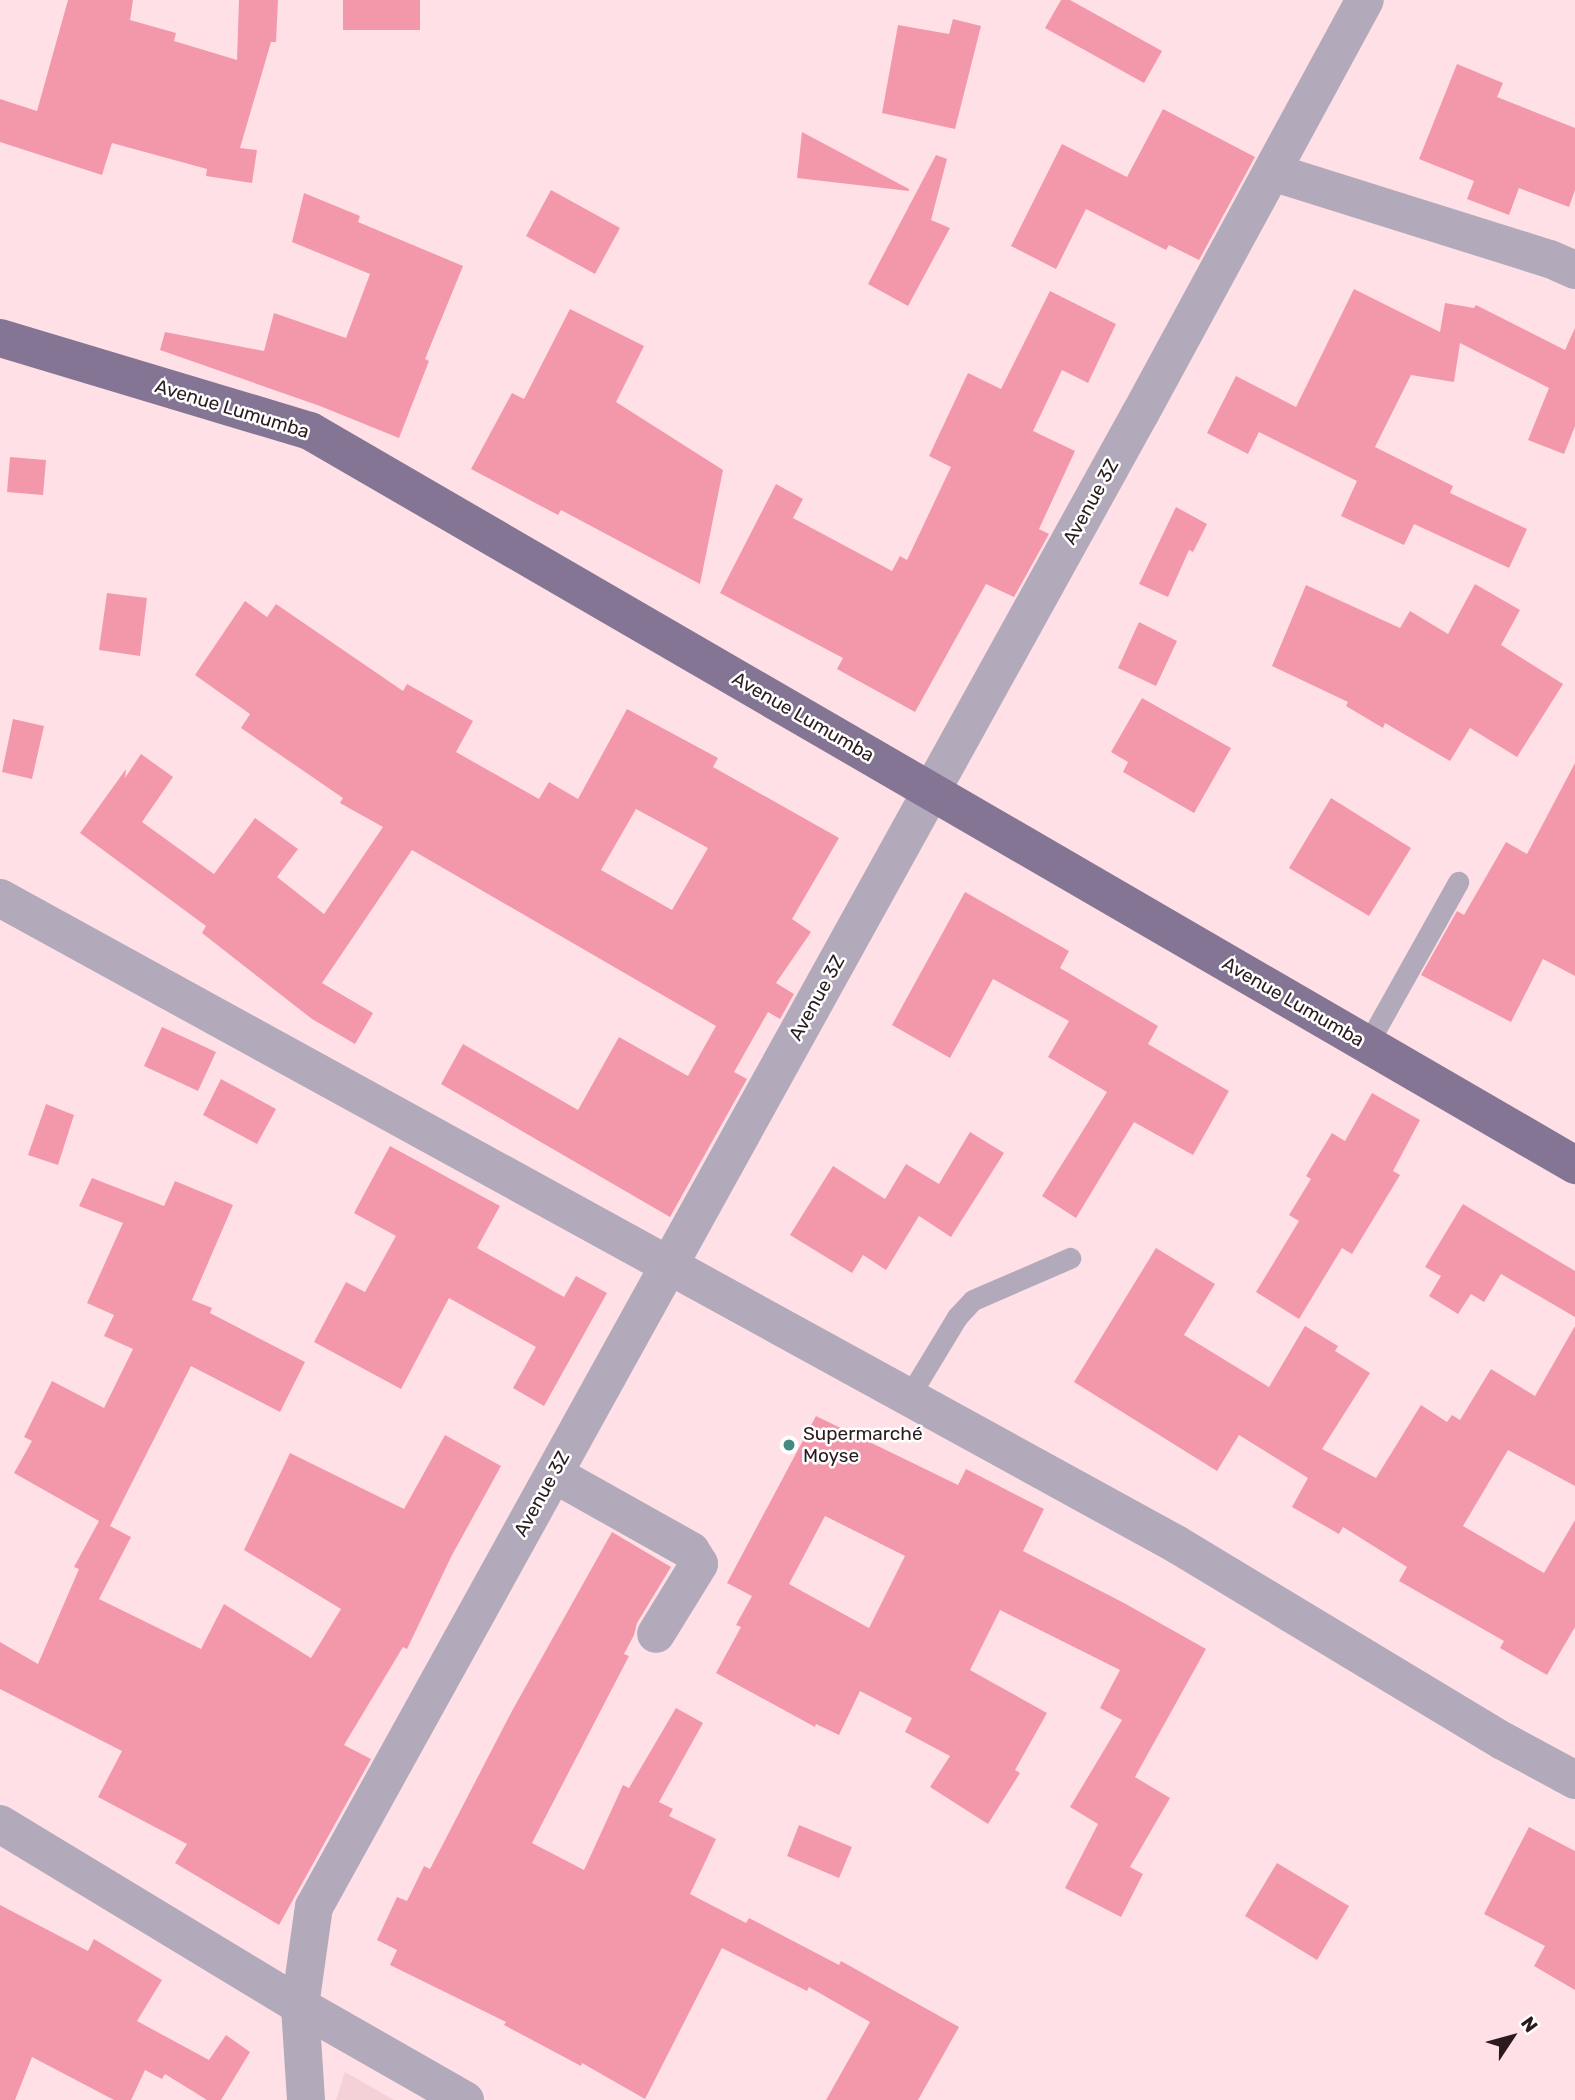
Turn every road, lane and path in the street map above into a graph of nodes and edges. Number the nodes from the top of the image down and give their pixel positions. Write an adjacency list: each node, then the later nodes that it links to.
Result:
1 (1365, 0): 2 (street, Avenue 3Z)
2 (1272, 172): 3 (street); 5 (street, Avenue 3Z)
3 (1575, 270)
4 (0, 338): 5 (main road, Avenue Lumumba)
5 (931, 791): 8 (main road, Avenue Lumumba); 11 (street, Avenue 3Z)
6 (1458, 882): 8 (lane)
7 (0, 898): 11 (street)
8 (1367, 1045): 9 (main road, Avenue Lumumba)
9 (1575, 1166)
10 (1070, 1258): 12 (lane)
11 (668, 1267): 12 (street); 13 (street, Avenue 3Z)
12 (908, 1398): 15 (street)
13 (554, 1474): 14 (street); 17 (street, Avenue 3Z)
14 (656, 1634)
15 (1575, 1780)
16 (0, 1824): 17 (street)
17 (300, 2006): 18 (street, Avenue 3Z); 19 (street)
18 (306, 2100)
19 (465, 2100)

